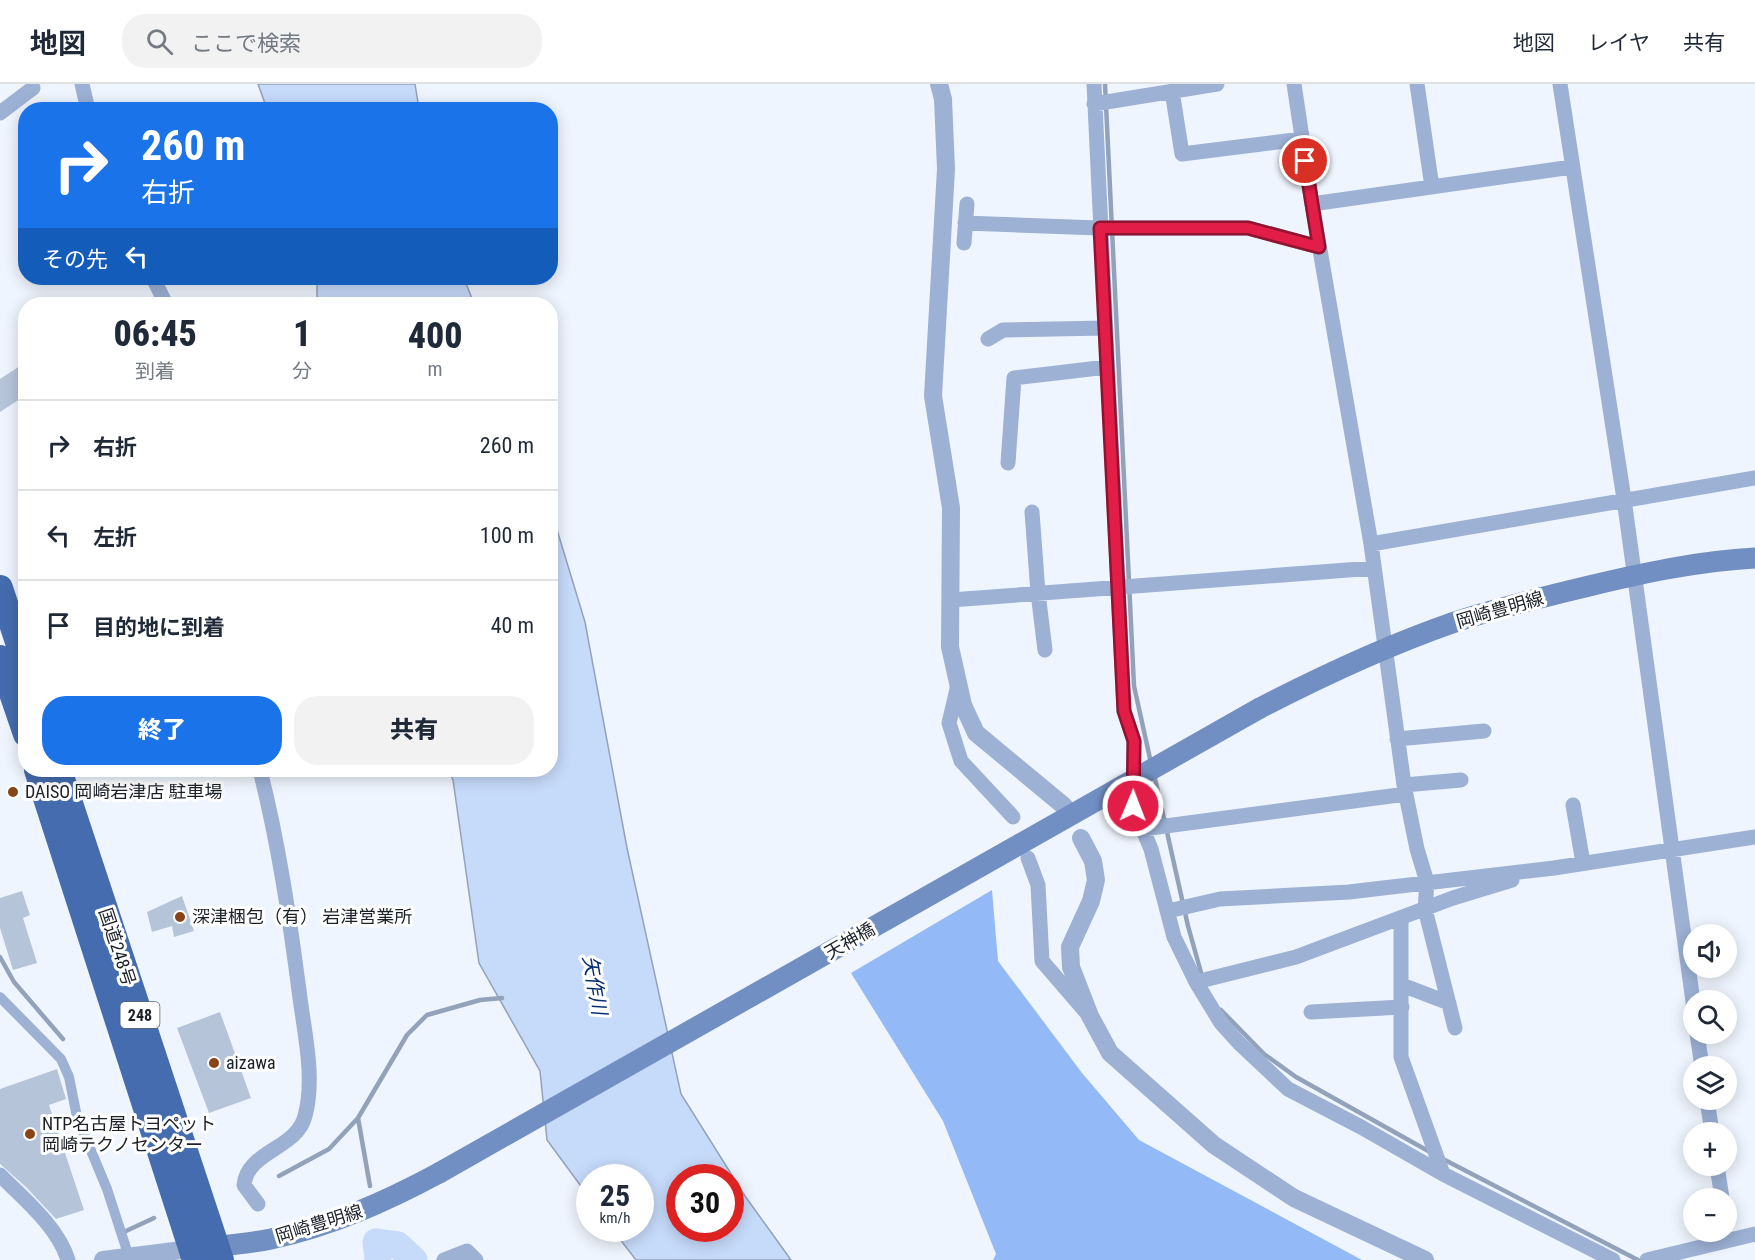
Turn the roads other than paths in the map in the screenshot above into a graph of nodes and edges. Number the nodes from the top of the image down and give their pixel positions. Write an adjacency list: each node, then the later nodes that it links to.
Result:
1 (82, 84): 10 (street)
2 (939, 84): 36 (street)
3 (1094, 84): 11 (street)
4 (1217, 84): 9 (street)
5 (1294, 84): 13 (street)
6 (1417, 84): 15 (street)
7 (1560, 84): 14 (street)
8 (33, 88): 12 (street)
9 (1172, 92): 11 (street); 13 (street)
10 (86, 102)
11 (1094, 104): 19 (street)
12 (0, 113)
13 (1302, 139): 17 (street)
14 (1572, 167): 15 (street); 27 (street)
15 (1432, 187): 17 (street)
16 (967, 204): 18 (street)
17 (1312, 204): 21 (street)
18 (965, 223): 19 (street); 20 (street)
19 (1100, 228): 21 (street); 22 (street)
20 (964, 243)
21 (1319, 247): 29 (street)
22 (1105, 328): 23 (street); 24 (street)
23 (988, 339)
24 (1107, 367): 25 (street); 33 (street)
25 (1008, 463)
26 (1755, 478): 27 (street)
27 (1624, 499): 29 (street); 32 (street)
28 (1032, 512): 35 (street)
29 (1371, 544): 31 (street)
30 (1755, 558): 32 (main road, 岡崎豊明線)
31 (1374, 568): 33 (street); 39 (street)
32 (1633, 575): 39 (main road, 岡崎豊明線); 57 (street)
33 (1119, 586): 35 (street); 54 (street)
34 (0, 588): 37 (highway)
35 (1038, 593): 36 (street); 38 (street)
36 (951, 600): 41 (street)
37 (18, 642)
38 (1046, 650)
39 (1384, 650): 42 (main road, 岡崎豊明線); 45 (street)
40 (0, 658): 43 (highway)
41 (958, 683): 52 (street); 53 (street)
42 (1260, 708): 74 (main road, 天神橋, bridge)
43 (18, 711)
44 (1484, 731): 45 (street)
45 (1397, 739): 50 (street)
46 (40, 777): 81 (highway, 国道248号 / 248)
47 (61, 777): 81 (highway, 国道248号 / 248)
48 (262, 777): 77 (street)
49 (1461, 780): 50 (street)
50 (1405, 790): 54 (street); 61 (street)
51 (1573, 805): 59 (street)
52 (1064, 806)
53 (1013, 817)
54 (1143, 829): 63 (street)
55 (1755, 837): 57 (street)
56 (1081, 838): 72 (street)
57 (1670, 851): 59 (street); 67 (street)
58 (1028, 858): 72 (street)
59 (1583, 863): 60 (street)
60 (1554, 868): 61 (street); 62 (street)
61 (1427, 882): 62 (street); 63 (street)
62 (1425, 909): 64 (street); 69 (street)
63 (1168, 911): 65 (street)
64 (1401, 918): 65 (street); 66 (street)
65 (1196, 981): 75 (street)
66 (1402, 985): 69 (street); 70 (street)
67 (1691, 990)
68 (0, 997): 82 (street)
69 (1449, 1003): 73 (street)
70 (1402, 1006): 71 (street); 75 (street)
71 (1311, 1012)
72 (1090, 1016): 87 (street)
73 (1455, 1028)
74 (439, 1173): 81 (main road, 岡崎豊明線)
75 (1443, 1174): 88 (street)
76 (0, 1175): 83 (street)
77 (258, 1204)
78 (1755, 1234): 79 (street)
79 (1737, 1235)
80 (1705, 1242): 89 (street)
81 (211, 1255): 82 (street)
82 (129, 1257): 84 (street)
83 (68, 1260)
84 (103, 1260)
85 (444, 1260): 86 (street)
86 (476, 1260)
87 (1425, 1260)
88 (1613, 1260)
89 (1647, 1260)

